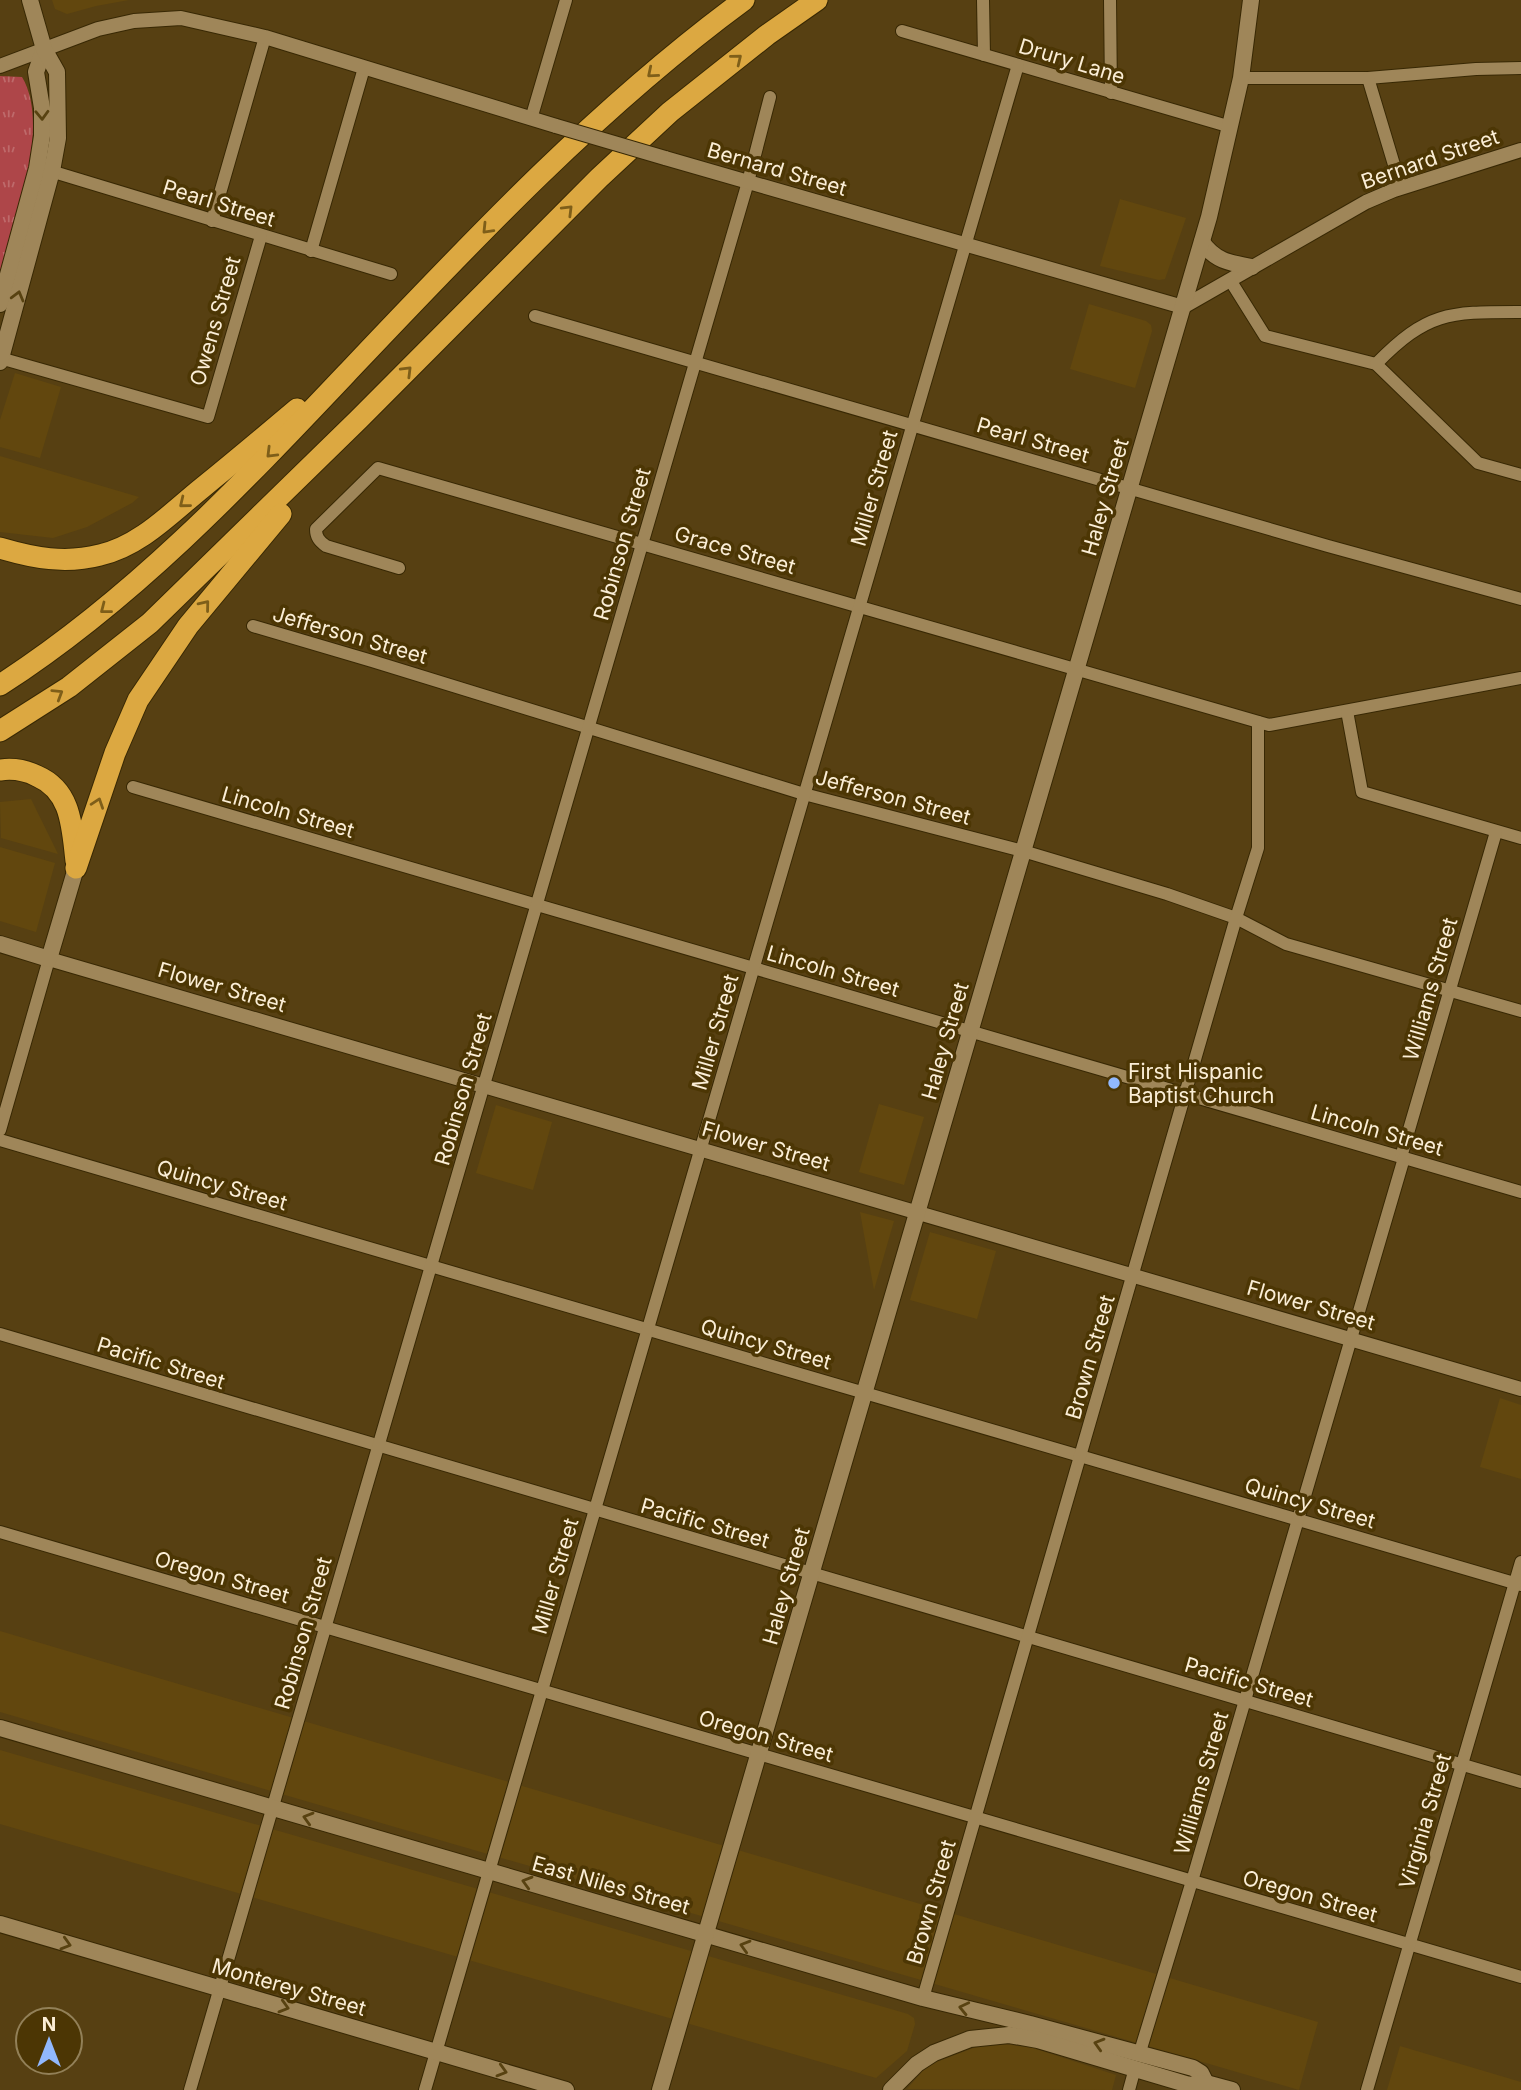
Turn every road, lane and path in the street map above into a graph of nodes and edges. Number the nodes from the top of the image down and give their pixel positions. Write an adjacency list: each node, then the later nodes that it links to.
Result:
1 (30, 0): 10 (main road)
2 (566, 0): 20 (street)
3 (744, 0): 38 (highway, one-way to 38)
4 (817, 0): 42 (highway, one-way to 4)
5 (983, 0): 11 (street)
6 (1110, 0): 18 (street)
7 (1251, 0): 16 (main road, Haley Street)
8 (902, 31): 11 (street, Drury Lane)
9 (265, 37): 10 (street, Bernard Street); 14 (street, Bernard Street); 26 (street)
10 (44, 49): 13 (street, Bernard Street); 23 (main road)
11 (984, 55): 12 (street, Drury Lane)
12 (1018, 65): 18 (street, Drury Lane); 29 (street, Miller Street)
13 (0, 66)
14 (365, 68): 20 (street, Bernard Street); 30 (street)
15 (1521, 68): 17 (street)
16 (1241, 78): 17 (street); 21 (main road, Haley Street)
17 (1368, 78): 25 (street)
18 (1111, 93): 21 (street, Drury Lane)
19 (770, 97): 24 (street, Robinson Street)
20 (531, 119): 24 (street, Bernard Street, bridge)
21 (1231, 127): 28 (main road, Haley Street)
22 (1521, 150): 25 (street, Bernard Street)
23 (44, 169): 26 (street, Pearl Street); 34 (main road); 39 (main road, one-way to 23)
24 (748, 182): 29 (street, Bernard Street); 40 (street, Robinson Street)
25 (1401, 188): 31 (street, Bernard Street)
26 (212, 222): 27 (street, Pearl Street)
27 (261, 236): 30 (street, Pearl Street); 39 (street, Owens Street)
28 (1202, 242): 31 (main road); 35 (main road, Haley Street)
29 (965, 245): 35 (street, Bernard Street); 43 (street, Miller Street)
30 (311, 251): 32 (street, Pearl Street)
31 (1252, 267): 33 (street, Bernard Street)
32 (391, 274)
33 (1230, 280): 35 (street, Bernard Street); 41 (street)
34 (0, 304)
35 (1182, 307): 45 (main road, Haley Street)
36 (1521, 312): 41 (street)
37 (535, 316): 40 (street, Pearl Street)
38 (369, 350): 47 (highway, one-way to 47); 54 (highway, one-way to 54)
39 (0, 360)
40 (695, 363): 43 (street, Pearl Street); 46 (street, Robinson Street)
41 (1376, 364): 44 (street)
42 (359, 419): 58 (highway, one-way to 42); 65 (highway, one-way to 42)
43 (912, 425): 45 (street, Pearl Street); 50 (street, Miller Street)
44 (1521, 475)
45 (1129, 488): 49 (street, Pearl Street); 52 (main road, Haley Street)
46 (642, 543): 48 (street, Grace Street); 50 (street, Grace Street); 57 (street, Robinson Street)
47 (0, 548)
48 (399, 568)
49 (1521, 599)
50 (859, 606): 52 (street, Grace Street); 61 (street, Miller Street)
51 (253, 626): 57 (street, Jefferson Street)
52 (1076, 668): 56 (street, Grace Street); 64 (main road, Haley Street)
53 (1521, 678): 55 (street, Grace Street)
54 (0, 685)
55 (1346, 711): 56 (street, Grace Street); 62 (street)
56 (1258, 722): 67 (street, Brown Street)
57 (588, 727): 61 (street, Jefferson Street); 66 (street, Robinson Street)
58 (0, 731)
59 (0, 770): 65 (highway)
60 (134, 787): 66 (street, Lincoln Street)
61 (804, 794): 64 (street, Jefferson Street); 70 (street, Miller Street)
62 (1496, 832): 63 (street); 71 (street, Williams Street)
63 (1521, 838)
64 (1023, 851): 67 (street, Jefferson Street); 73 (main road, Haley Street)
65 (76, 868): 69 (main road)
66 (537, 904): 70 (street, Lincoln Street); 74 (street, Robinson Street)
67 (1236, 918): 71 (street, Jefferson Street); 75 (street, Brown Street)
68 (0, 944): 69 (main road, Flower Street)
69 (50, 958): 74 (street, Flower Street); 76 (street)
70 (754, 968): 73 (street, Lincoln Street); 78 (street, Miller Street)
71 (1450, 990): 72 (street, Jefferson Street); 79 (street, Williams Street)
72 (1521, 1011)
73 (970, 1031): 75 (street, Lincoln Street); 81 (main road, Haley Street)
74 (484, 1085): 78 (street, Flower Street); 82 (street, Robinson Street)
75 (1186, 1094): 79 (street, Lincoln Street); 83 (street, Brown Street)
76 (0, 1130)
77 (0, 1140): 82 (street, Quincy Street)
78 (701, 1149): 81 (street, Flower Street); 84 (street, Miller Street)
79 (1402, 1157): 80 (street, Lincoln Street); 86 (street, Williams Street)
80 (1521, 1192)
81 (917, 1212): 83 (street, Flower Street); 88 (main road, Haley Street)
82 (431, 1266): 84 (street, Quincy Street); 89 (street, Robinson Street)
83 (1134, 1276): 86 (street, Flower Street); 90 (street, Brown Street)
84 (648, 1329): 88 (street, Quincy Street); 91 (street, Miller Street)
85 (0, 1335): 89 (street, Pacific Street)
86 (1351, 1339): 87 (street, Flower Street); 92 (street, Williams Street)
87 (1521, 1389)
88 (864, 1393): 90 (street, Quincy Street); 95 (main road, Haley Street)
89 (378, 1447): 91 (street, Pacific Street); 97 (street, Robinson Street)
90 (1081, 1457): 92 (street, Quincy Street); 98 (street, Brown Street)
91 (595, 1510): 95 (street, Pacific Street); 99 (street, Miller Street)
92 (1298, 1520): 96 (street, Quincy Street); 100 (street, Williams Street)
93 (0, 1532): 97 (street, Oregon Street)
94 (1521, 1562): 96 (street, Virginia Street)
95 (811, 1574): 98 (street, Pacific Street); 102 (main road, Haley Street)
96 (1518, 1584): 103 (street, Virginia Street)
97 (325, 1627): 99 (street, Oregon Street); 105 (street, Robinson Street)
98 (1028, 1637): 100 (street, Pacific Street); 106 (street, Brown Street)
99 (542, 1691): 102 (street, Oregon Street); 107 (street, Miller Street)
100 (1245, 1701): 103 (street, Pacific Street); 108 (street, Williams Street)
101 (0, 1728): 105 (main road, East Niles Street)
102 (758, 1754): 106 (street, Oregon Street); 110 (main road, Haley Street)
103 (1462, 1764): 104 (street, Pacific Street); 111 (street, Virginia Street)
104 (1521, 1782)
105 (272, 1808): 107 (main road, East Niles Street, one-way to 105); 113 (street, Robinson Street)
106 (975, 1818): 108 (street, Oregon Street); 114 (street, Brown Street)
107 (489, 1871): 110 (main road, East Niles Street, one-way to 107); 115 (street, Miller Street)
108 (1192, 1881): 111 (street, Oregon Street); 116 (street, Williams Street)
109 (0, 1924): 113 (main road, Monterey Street, one-way to 113)
110 (706, 1935): 114 (main road, East Niles Street, one-way to 110); 120 (main road, Haley Street)
111 (1409, 1945): 112 (street, Oregon Street); 124 (street, Virginia Street)
112 (1521, 1977)
113 (219, 1989): 115 (main road, Monterey Street, one-way to 115); 117 (street, Robinson Street)
114 (923, 1998): 116 (main road, East Niles Street, one-way to 114)
115 (436, 2052): 118 (street, Miller Street); 119 (main road, Monterey Street, one-way to 119)
116 (1137, 2062): 121 (main road, East Niles Street); 122 (street, Williams Street); 123 (main road, East Niles Street)
117 (190, 2090)
118 (425, 2090)
119 (566, 2090)
120 (660, 2090)
121 (891, 2090)
122 (1129, 2090)
123 (1232, 2090)
124 (1367, 2090)

